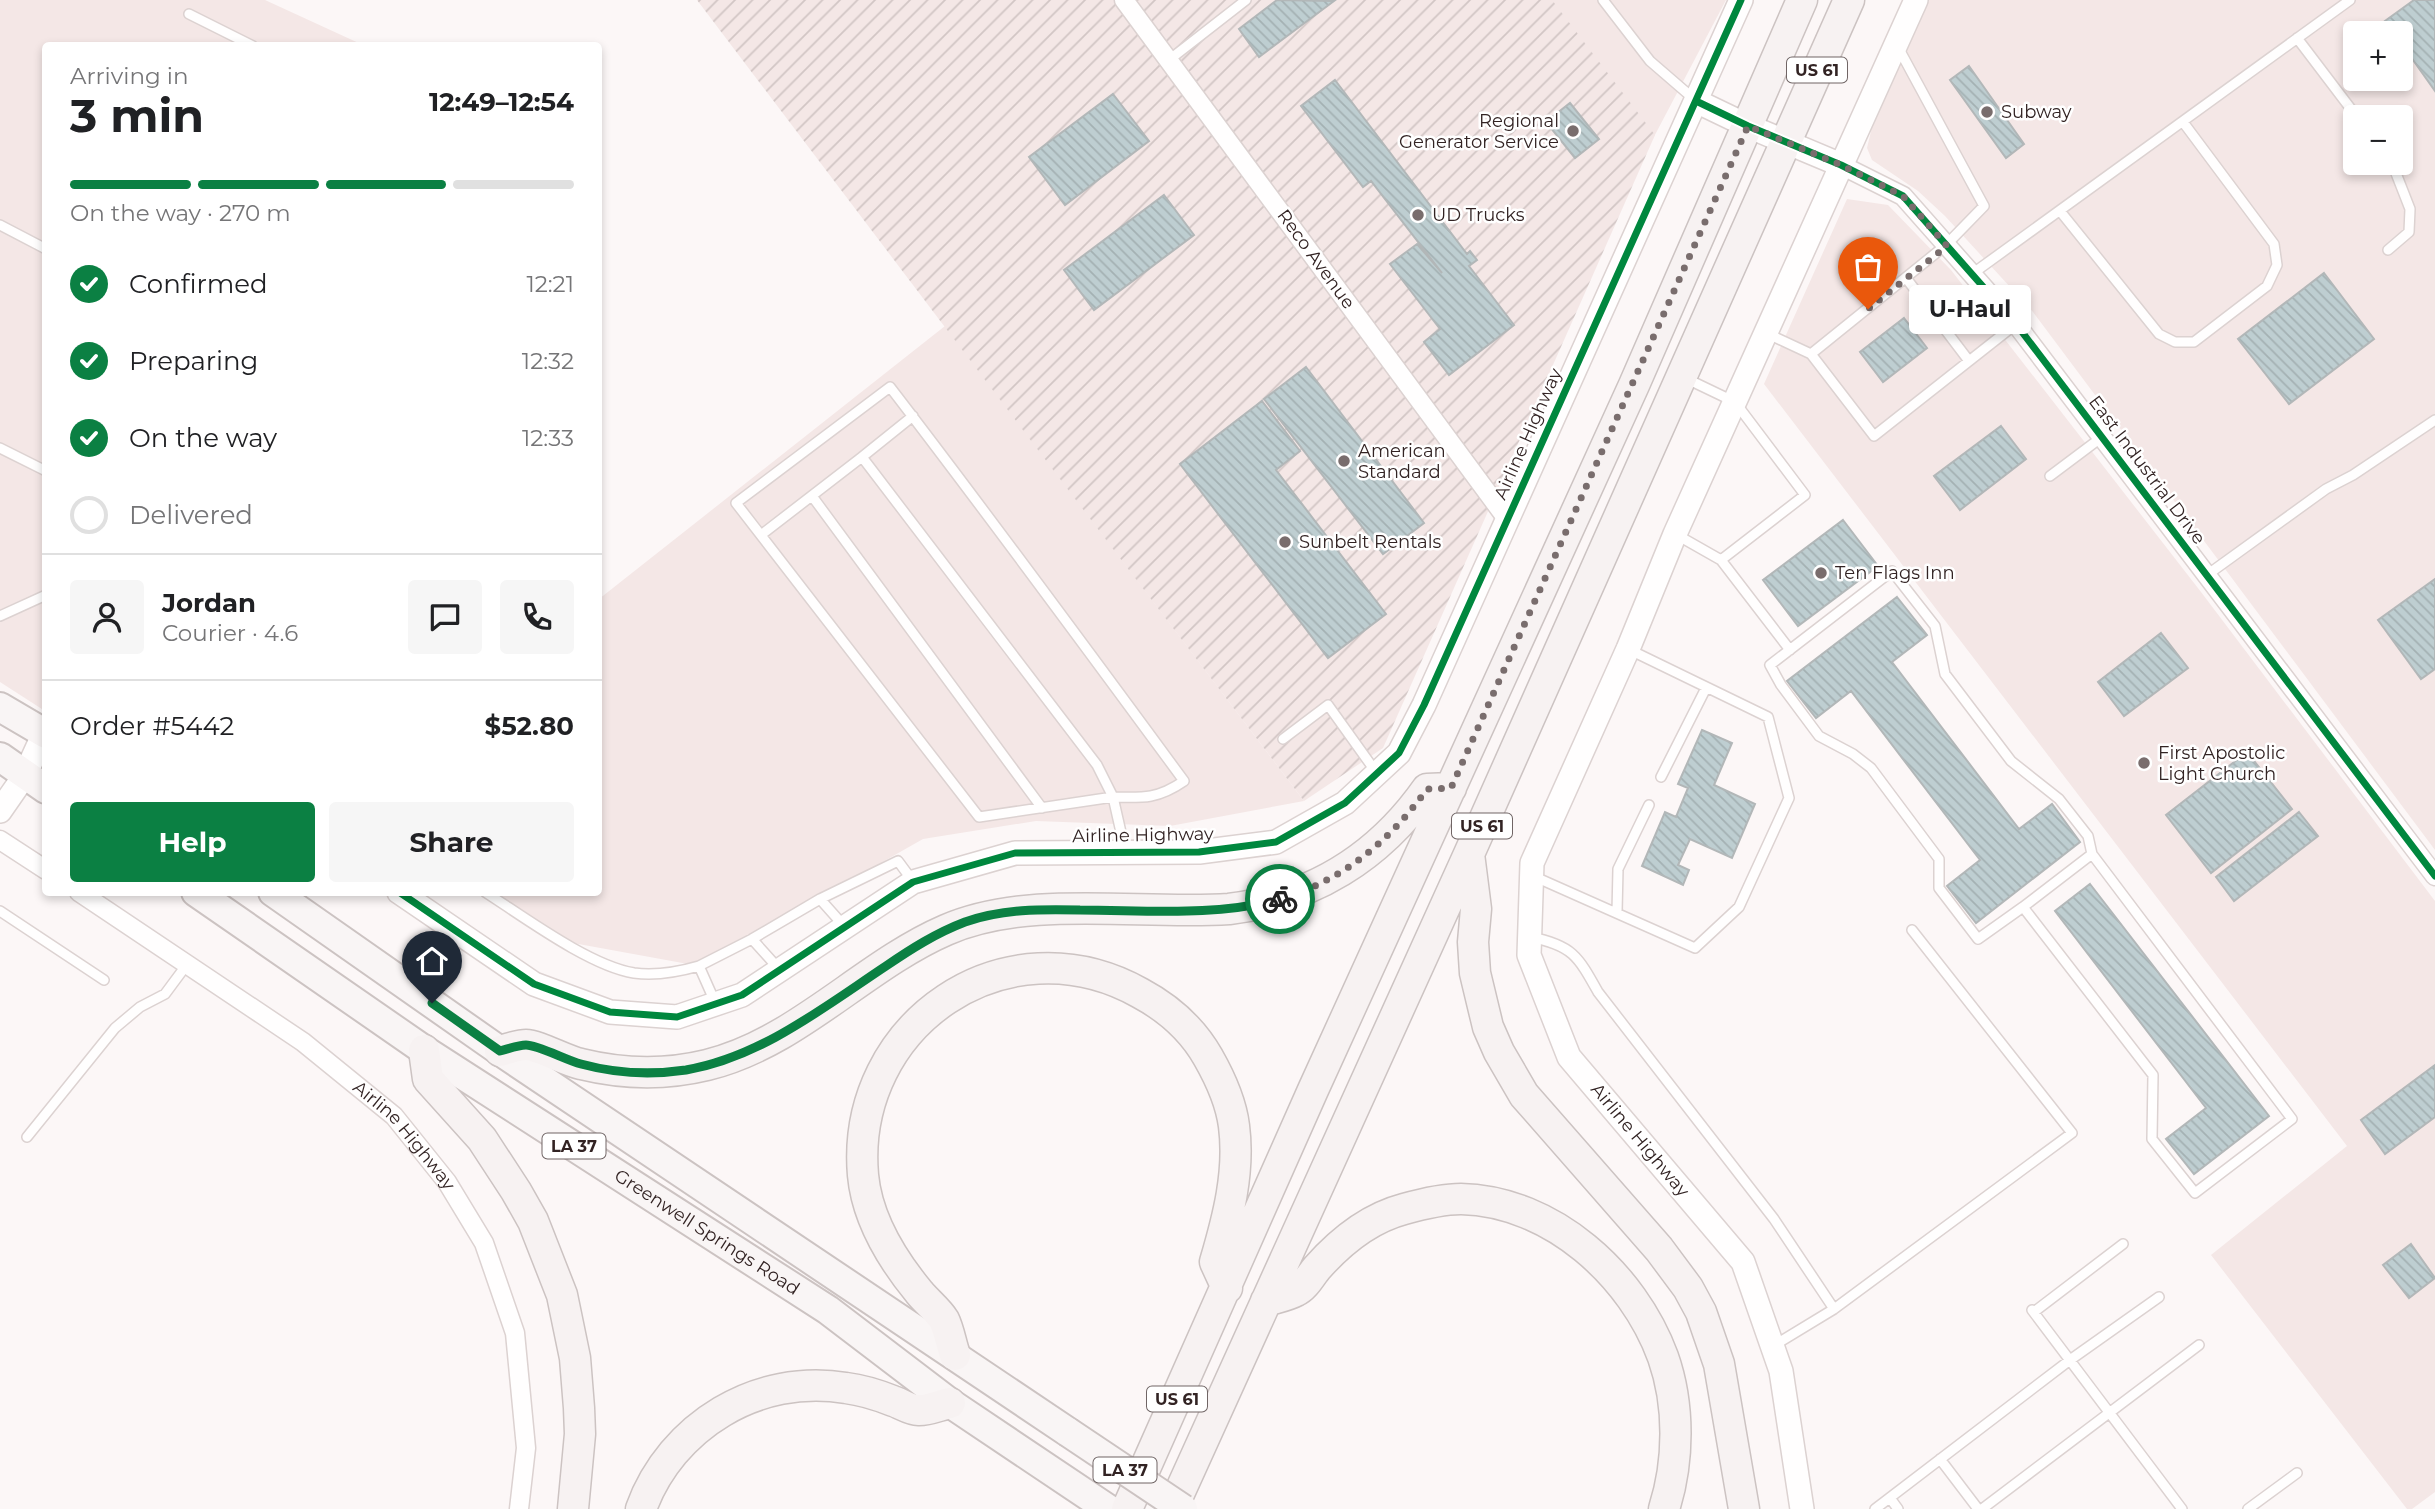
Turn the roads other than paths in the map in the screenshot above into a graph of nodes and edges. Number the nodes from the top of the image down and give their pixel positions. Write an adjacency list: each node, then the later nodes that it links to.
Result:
1 (1124, 0): 14 (street, Reco Avenue)
2 (1246, 0): 14 (lane)
3 (1603, 0): 15 (lane)
4 (1741, 0): 15 (street, Airline Highway)
5 (1802, 0): 18 (highway, US 61)
6 (1826, 0): 18 (highway)
7 (1849, 0): 18 (highway, US 61)
8 (1916, 0): 13 (street, Airline Highway)
9 (2350, 0): 11 (lane)
10 (189, 14): 12 (lane)
11 (2297, 38): 16 (lane); 17 (lane)
12 (245, 42)
13 (1896, 44): 19 (street, Airline Highway); 23 (lane)
14 (1169, 60): 42 (street, Reco Avenue)
15 (1696, 101): 18 (street, East Industrial Drive); 42 (street, Airline Highway)
16 (2348, 105)
17 (2183, 122): 21 (lane); 21 (lane)
18 (1766, 133): 19 (street, East Industrial Drive); 32 (highway, US 61); 60 (highway, US 61)
19 (1841, 165): 23 (street, East Industrial Drive); 29 (street, Airline Highway)
20 (2397, 175): 25 (lane)
21 (2060, 211): 26 (lane)
22 (0, 225): 24 (lane)
23 (1947, 246): 26 (street, East Industrial Drive); 27 (lane)
24 (42, 247)
25 (2388, 250)
26 (1972, 274): 28 (street, East Industrial Drive)
27 (1906, 278): 30 (lane); 31 (lane)
28 (2016, 324): 31 (lane); 36 (street, East Industrial Drive)
29 (1766, 333): 30 (lane); 33 (street, Airline Highway)
30 (1811, 355): 31 (lane)
31 (1969, 361)
32 (1680, 376): 33 (lane); 67 (highway, US 61)
33 (1735, 402): 43 (street, Airline Highway); 45 (lane)
34 (913, 416): 38 (lane); 44 (lane); 61 (lane)
35 (2435, 420): 46 (lane)
36 (2102, 437): 40 (lane); 46 (street, East Industrial Drive)
37 (0, 448): 39 (lane)
38 (862, 457): 41 (lane); 61 (lane)
39 (42, 469)
40 (2050, 476)
41 (812, 496): 44 (lane); 63 (lane)
42 (1507, 519): 57 (street, Airline Highway)
43 (1675, 534): 45 (lane); 49 (street, Airline Highway)
44 (761, 535): 63 (lane)
45 (1721, 560): 50 (lane)
46 (2207, 575): 71 (street, East Industrial Drive)
47 (42, 597): 48 (lane)
48 (0, 616)
49 (1628, 649): 51 (lane); 70 (street, Airline Highway)
50 (1790, 650): 68 (lane); 79 (lane)
51 (1706, 688): 58 (lane); 81 (lane)
52 (0, 707): 53 (main road)
53 (42, 730)
54 (1283, 739): 57 (lane)
55 (42, 747): 59 (street)
56 (0, 757): 59 (main road)
57 (1377, 773): 66 (street, Airline Highway)
58 (1661, 777)
59 (35, 782): 64 (street)
60 (1451, 788): 92 (highway); 95 (highway, US 61)
61 (1113, 797): 63 (lane); 66 (lane)
62 (1649, 805): 81 (lane)
63 (1042, 808)
64 (0, 811)
65 (0, 840): 69 (street)
66 (1125, 852): 72 (street, Airline Highway)
67 (1469, 854): 97 (highway, US 61); 116 (highway)
68 (2092, 854): 79 (lane); 79 (lane)
69 (42, 867)
70 (1531, 875): 81 (lane); 84 (street, Airline Highway)
71 (2435, 876)
72 (913, 882): 78 (lane); 82 (street, Airline Highway)
73 (85, 896): 86 (street, Airline Highway)
74 (202, 896): 91 (main road, Greenwell Springs Road / LA 37)
75 (279, 896): 92 (main road, Greenwell Springs Road / LA 37)
76 (413, 896): 90 (street, Airline Highway)
77 (491, 896): 87 (lane)
78 (820, 899): 82 (lane); 85 (lane)
79 (2023, 907)
80 (0, 911): 89 (lane)
81 (1617, 912)
82 (845, 927): 88 (street, Airline Highway)
83 (1912, 930): 98 (lane)
84 (1529, 936): 98 (lane); 100 (street, Airline Highway)
85 (752, 939): 87 (lane); 88 (lane)
86 (188, 963): 93 (lane); 108 (street, Airline Highway)
87 (699, 967): 90 (lane)
88 (780, 970): 90 (street, Airline Highway)
89 (104, 980)
90 (716, 1004)
91 (424, 1050): 103 (main road, Greenwell Springs Road / LA 37); 109 (highway)
92 (500, 1051): 101 (main road, Greenwell Springs Road / LA 37)
93 (27, 1137)
94 (2123, 1244): 102 (lane)
95 (1227, 1288): 101 (highway); 112 (highway, US 61)
96 (2158, 1297): 102 (lane)
97 (1266, 1301): 113 (highway, US 61); 115 (highway)
98 (1834, 1310): 100 (lane)
99 (2199, 1345): 104 (lane)
100 (1771, 1346): 117 (street, Airline Highway)
101 (955, 1356): 114 (main road, Greenwell Springs Road / LA 37, bridge)
102 (2070, 1360): 104 (lane); 105 (lane)
103 (950, 1403): 110 (highway); 111 (main road, Greenwell Springs Road / LA 37)
104 (2110, 1413): 120 (lane); 121 (lane)
105 (1940, 1459): 107 (lane); 120 (lane)
106 (2297, 1473): 122 (lane)
107 (1890, 1498): 118 (lane); 119 (lane)
108 (519, 1509)
109 (573, 1509)
110 (641, 1509)
111 (1108, 1509)
112 (1127, 1509)
113 (1172, 1509)
114 (1183, 1509)
115 (1664, 1509)
116 (1744, 1509)
117 (1802, 1509)
118 (1875, 1509)
119 (1898, 1509)
120 (1980, 1509)
121 (2182, 1509)
122 (2248, 1509)

